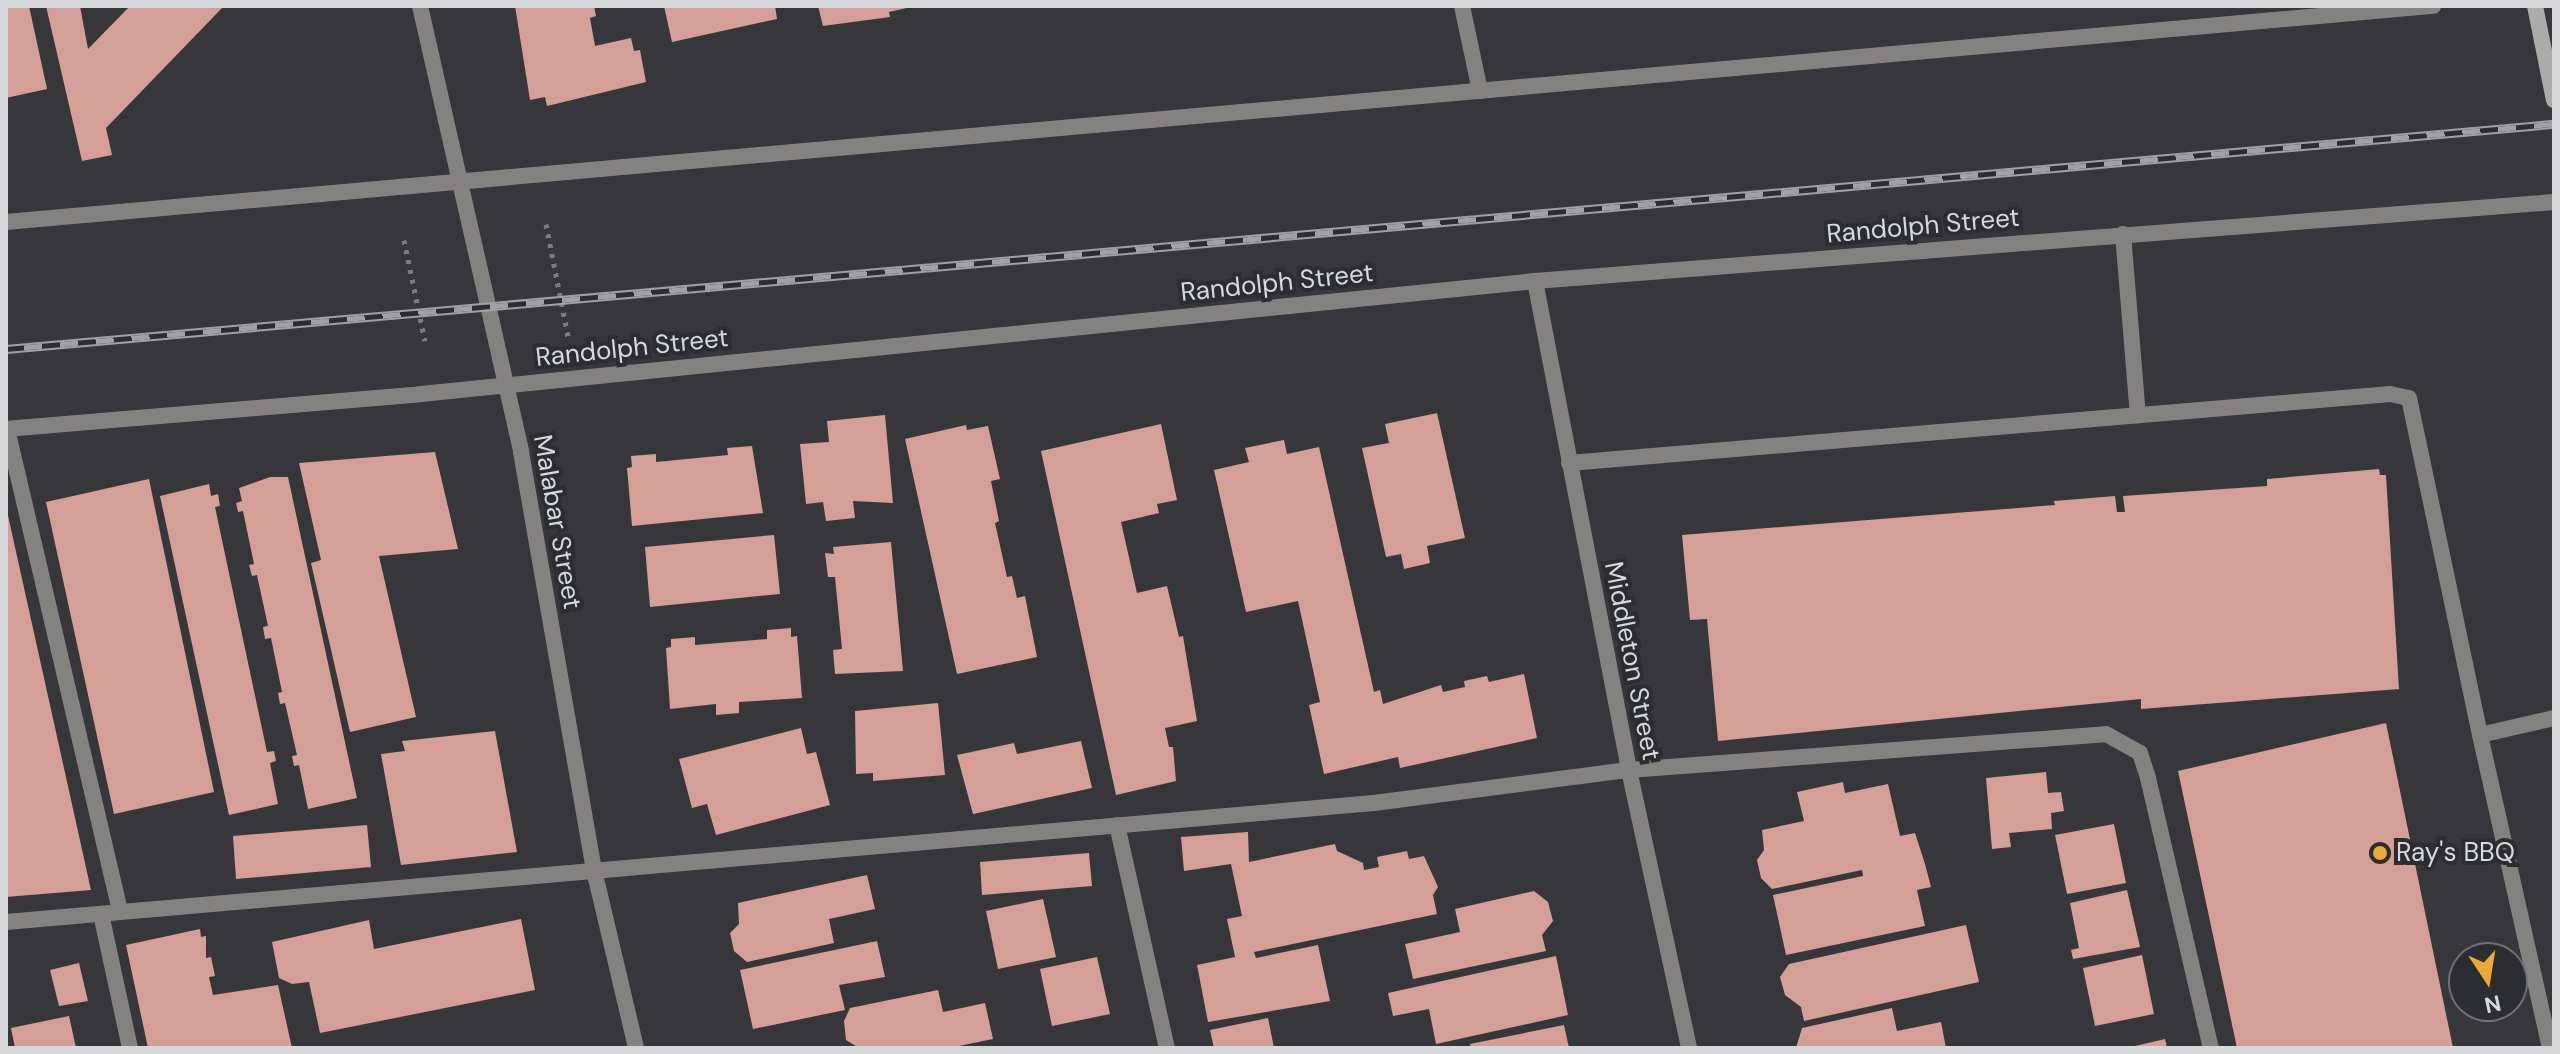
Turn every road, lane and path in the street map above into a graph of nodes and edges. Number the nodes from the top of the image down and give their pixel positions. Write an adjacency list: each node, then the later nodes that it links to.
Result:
1 (420, 6): 7 (street, Malabar Street)
2 (1462, 6): 5 (street)
3 (2433, 6): 5 (street)
4 (2535, 6): 6 (main road)
5 (1480, 91): 7 (street)
6 (2554, 100)
7 (459, 180): 9 (street); 16 (street, Malabar Street)
8 (2554, 202): 11 (street, Randolph Street)
9 (6, 222)
10 (546, 224): 15 (path)
11 (2123, 234): 13 (street, Randolph Street); 17 (street)
12 (404, 240): 14 (path)
13 (1535, 281): 16 (street, Randolph Street); 19 (street, Middleton Street)
14 (425, 341)
15 (570, 347)
16 (505, 385): 18 (street, Randolph Street); 24 (street, Malabar Street)
17 (2138, 415): 19 (street); 21 (street)
18 (6, 429): 25 (street)
19 (1569, 463): 22 (street, Middleton Street)
20 (2554, 718): 21 (street)
21 (2480, 735): 33 (street)
22 (1629, 770): 23 (street); 31 (street, Middleton Street); 32 (street)
23 (1117, 825): 24 (street); 30 (street)
24 (594, 870): 25 (street); 29 (street, Malabar Street)
25 (120, 912): 26 (street)
26 (101, 914): 27 (street); 28 (street)
27 (6, 922)
28 (130, 1048)
29 (636, 1048)
30 (1167, 1048)
31 (1689, 1048)
32 (2211, 1048)
33 (2550, 1048)

